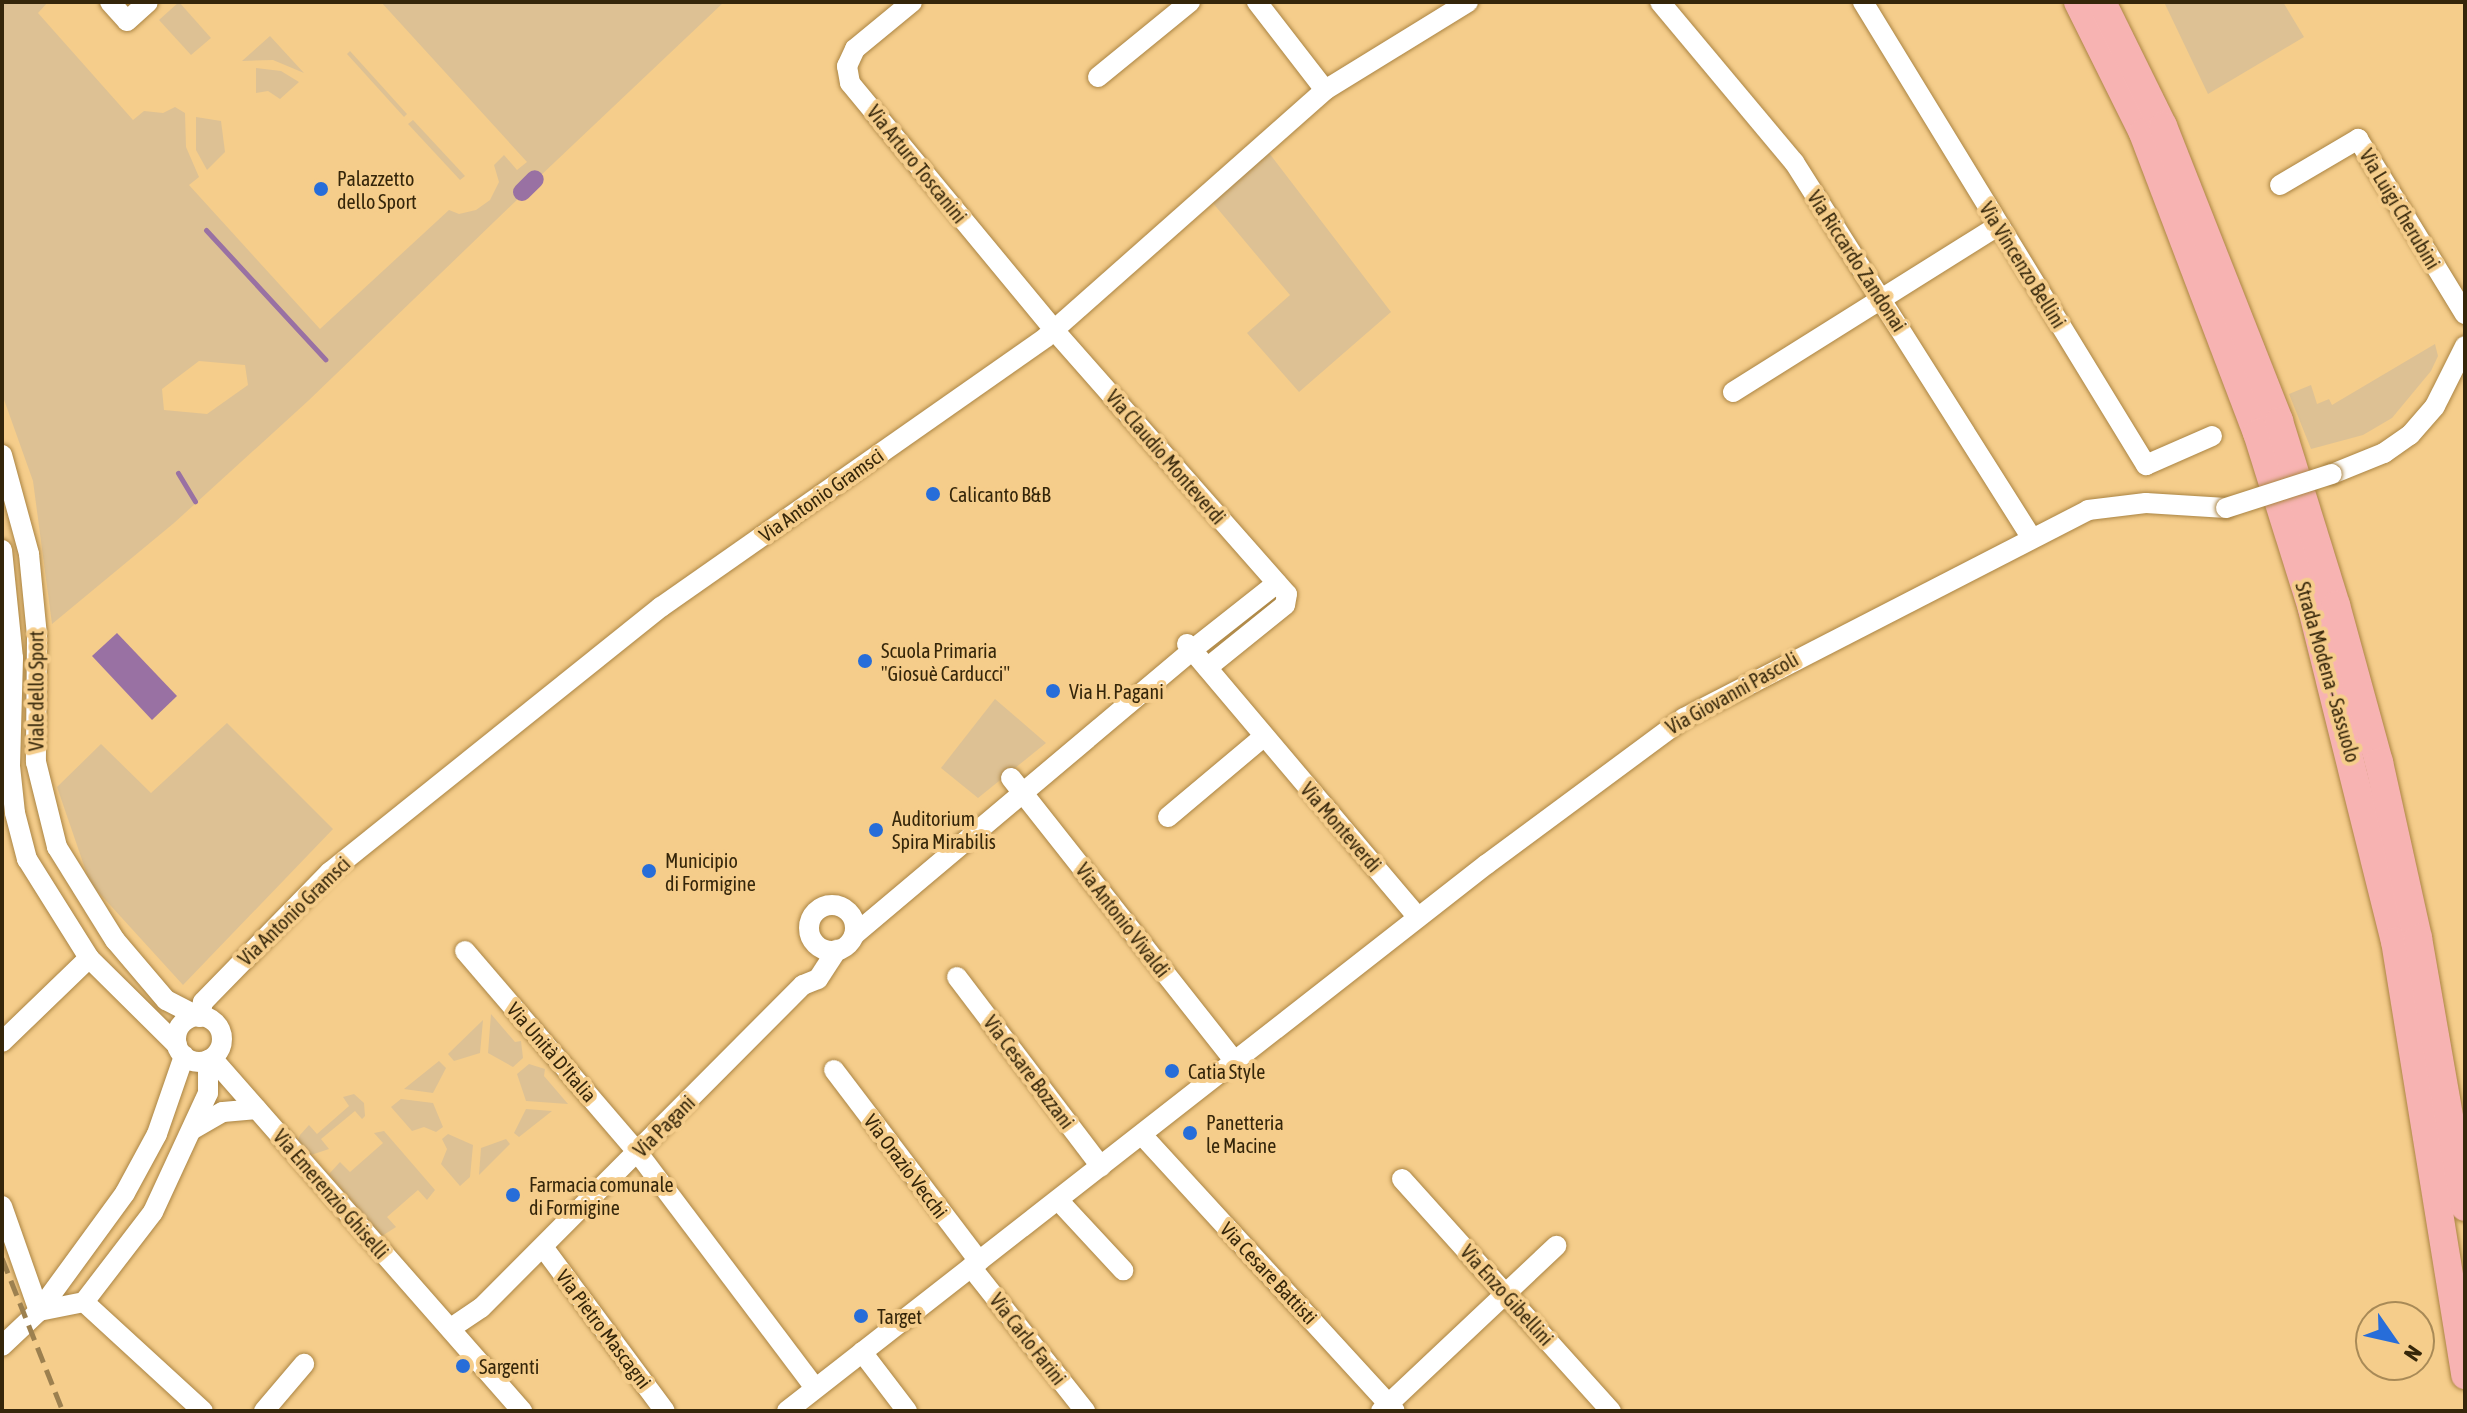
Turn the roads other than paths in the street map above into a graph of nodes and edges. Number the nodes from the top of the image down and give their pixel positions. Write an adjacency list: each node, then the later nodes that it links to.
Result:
1 (110, 2): 2 (street)
2 (148, 2)
3 (912, 2): 17 (street, Via Arturo Toscanini)
4 (1190, 2): 11 (street)
5 (1257, 2): 12 (street)
6 (1468, 2): 12 (street, Via Antonio Gramsci)
7 (1660, 2): 15 (street, Via Riccardo Zandonai)
8 (1863, 2): 14 (street, Via Vincenzo Bellini)
9 (2078, 2): 65 (highway, Strada Modena - Sassuolo)
10 (2102, 2): 53 (highway, Strada Modena - Sassuolo)
11 (1098, 77)
12 (1325, 90): 17 (street, Via Antonio Gramsci)
13 (2280, 185): 16 (street, Via Luigi Cherubini)
14 (1998, 226): 15 (street); 20 (street, Via Vincenzo Bellini)
15 (1883, 299): 19 (street); 22 (street, Via Riccardo Zandonai)
16 (2465, 314)
17 (1054, 330): 24 (street, Via Claudio Monteverdi); 39 (street, Via Antonio Gramsci)
18 (2465, 346): 22 (street, Via Giovanni Pascoli, bridge)
19 (1733, 392)
20 (2212, 436)
21 (2, 455): 39 (street, Viale dello Sport)
22 (2031, 537): 33 (street, Via Giovanni Pascoli)
23 (2, 550): 27 (street, Viale dello Sport)
24 (1277, 583): 25 (street); 26 (street)
25 (1190, 647): 26 (street); 29 (street)
26 (1207, 668): 28 (street, Via Monteverdi)
27 (8, 697): 37 (street, Viale dello Sport)
28 (1262, 738): 30 (street); 33 (street, Via Monteverdi)
29 (1017, 784): 31 (street); 43 (street, Via Antonio Vivaldi)
30 (1168, 817)
31 (887, 903): 32 (street); 34 (street)
32 (850, 914): 34 (street); 35 (street)
33 (1418, 917): 43 (street, Via Giovanni Pascoli)
34 (854, 935): 35 (street)
35 (827, 948): 48 (street, Via Pagani)
36 (465, 951): 48 (street, Via Unità D'Italia)
37 (89, 958): 40 (street); 41 (street, Viale dello Sport)
38 (957, 977): 49 (street, Via Cesare Bozzani)
39 (199, 1017): 41 (street, Via Antonio Gramsci); 42 (street)
40 (2, 1042)
41 (180, 1051): 42 (street); 60 (street, Via Antonio Gramsci)
42 (210, 1059): 45 (street, Via Emerenzio Ghiselli); 46 (street)
43 (1235, 1062): 47 (street, Via Giovanni Pascoli)
44 (834, 1070): 56 (street, Via Orazio Vecchi)
45 (257, 1109): 46 (street); 61 (street, Via Emerenzio Ghiselli)
46 (193, 1129): 59 (street)
47 (1142, 1135): 49 (street, Via Giovanni Pascoli); 67 (street, Via Cesare Battisti)
48 (638, 1153): 55 (street, Via Pagani); 66 (street, Via Unità D'Italia)
49 (1101, 1167): 51 (street, Via Giovanni Pascoli)
50 (1402, 1179): 58 (street, Via Enzo Gibellini)
51 (1058, 1200): 56 (street, Via Giovanni Pascoli); 57 (street)
52 (2, 1206): 60 (street)
53 (2465, 1207)
54 (1556, 1246): 58 (street)
55 (543, 1247): 61 (street, Via Pagani); 72 (street, Via Pietro Mascagni)
56 (975, 1264): 63 (street, Via Giovanni Pascoli); 75 (street, Via Carlo Farini)
57 (1123, 1270)
58 (1505, 1292): 67 (street); 68 (street, Via Enzo Gibellini)
59 (84, 1302): 60 (street); 69 (street)
60 (39, 1311): 62 (street, Via Antonio Gramsci)
61 (451, 1328): 71 (street, Via Emerenzio Ghiselli)
62 (5, 1343)
63 (862, 1352): 66 (street, Via Giovanni Pascoli); 74 (street)
64 (304, 1364): 70 (street)
65 (2465, 1375)
66 (815, 1388): 73 (street, Via Giovanni Pascoli)
67 (1388, 1409)
68 (1608, 1410)
69 (203, 1411)
70 (264, 1411)
71 (522, 1411)
72 (665, 1411)
73 (787, 1411)
74 (907, 1411)
75 (1085, 1411)

